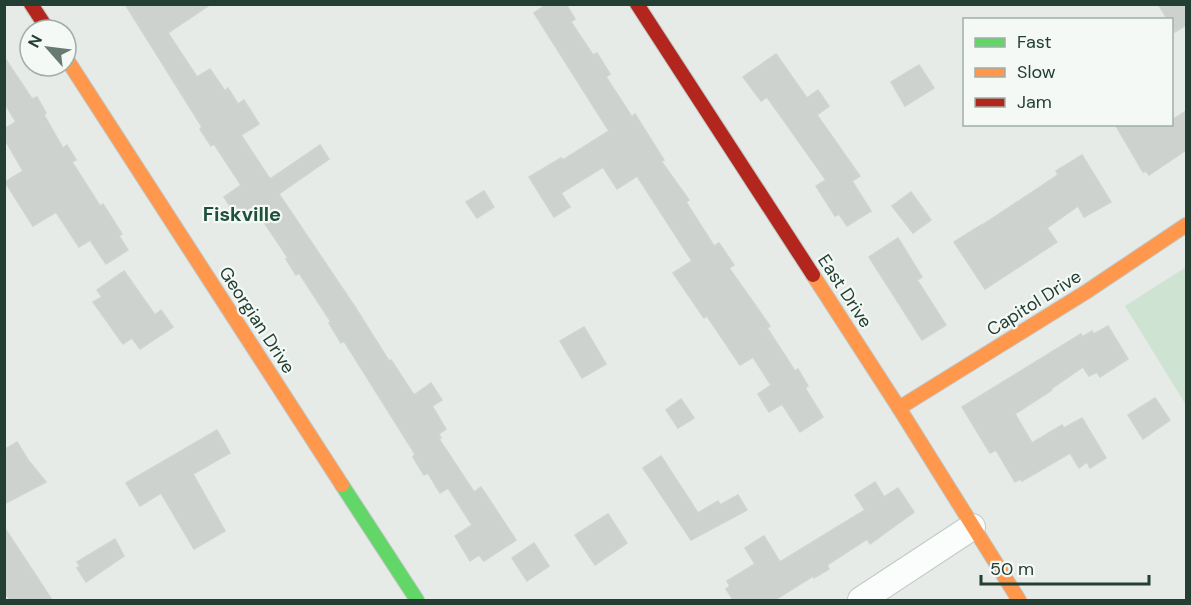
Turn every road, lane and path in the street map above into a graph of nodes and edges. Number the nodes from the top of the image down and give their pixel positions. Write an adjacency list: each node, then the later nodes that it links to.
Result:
1 (31, 4): 3 (street)
2 (637, 4): 6 (street, East Drive)
3 (40, 18)
4 (78, 77): 8 (street, Georgian Drive)
5 (1186, 225): 6 (street, Capitol Drive)
6 (899, 408): 7 (street, East Drive)
7 (972, 527): 9 (street); 10 (street, East Drive)
8 (417, 600)
9 (861, 600)
10 (1019, 600)

